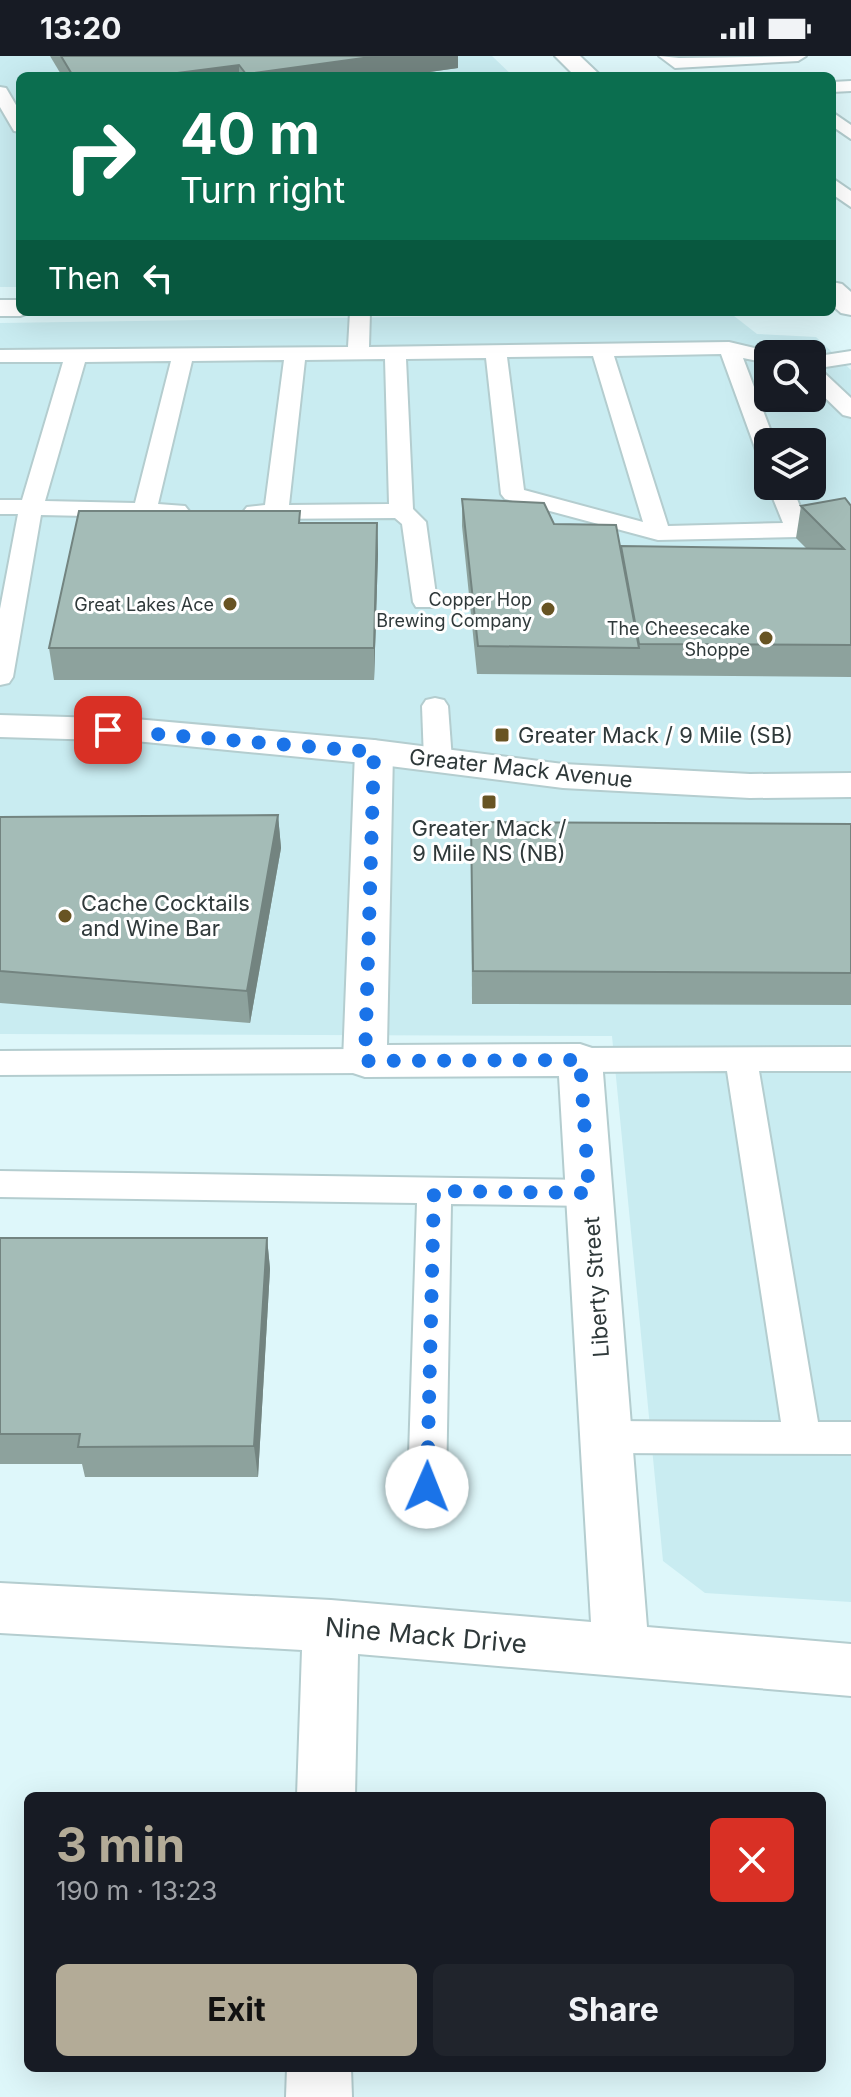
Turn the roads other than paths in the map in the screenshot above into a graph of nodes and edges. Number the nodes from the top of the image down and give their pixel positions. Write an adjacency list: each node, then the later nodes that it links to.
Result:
1 (566, 56): 4 (street)
2 (667, 56): 3 (lane)
3 (798, 56)
4 (584, 72)
5 (0, 92): 6 (lane)
6 (16, 120)
7 (836, 121): 8 (lane)
8 (851, 134)
9 (836, 188): 10 (lane)
10 (851, 201)
11 (836, 294): 12 (street)
12 (851, 307)
13 (360, 316): 19 (lane)
14 (601, 348): 15 (lane); 16 (lane); 37 (lane)
15 (729, 348): 21 (lane); 28 (lane)
16 (495, 349): 17 (lane); 37 (lane)
17 (395, 352): 19 (lane); 34 (lane)
18 (295, 353): 19 (lane); 20 (lane); 36 (lane)
19 (358, 353)
20 (183, 354): 22 (lane); 32 (lane)
21 (754, 354)
22 (76, 355): 23 (lane); 31 (lane)
23 (0, 356)
24 (851, 357): 25 (lane)
25 (826, 361)
26 (826, 386): 27 (lane)
27 (851, 410)
28 (759, 428)
29 (785, 500): 37 (lane)
30 (0, 507): 31 (lane)
31 (31, 508): 32 (lane); 39 (lane)
32 (145, 511): 33 (lane)
33 (203, 511)
34 (401, 511): 36 (lane); 38 (lane)
35 (232, 512): 36 (lane)
36 (276, 512)
37 (658, 533)
38 (425, 602)
39 (0, 677)
40 (435, 706): 43 (lane)
41 (0, 726): 42 (street, Greater Mack Avenue)
42 (374, 752): 43 (street, Greater Mack Avenue); 48 (street)
43 (438, 760): 44 (street, Greater Mack Avenue)
44 (851, 785)
45 (741, 1059): 46 (lane); 47 (lane); 54 (lane)
46 (851, 1059)
47 (580, 1060): 48 (street); 52 (street, Liberty Street)
48 (365, 1061): 49 (lane)
49 (0, 1063)
50 (0, 1184): 51 (lane)
51 (434, 1191): 52 (lane); 56 (lane)
52 (589, 1193): 53 (street, Liberty Street)
53 (607, 1437): 54 (lane); 59 (street, Liberty Street)
54 (802, 1437): 55 (lane)
55 (851, 1438)
56 (427, 1487)
57 (0, 1608): 58 (street, Nine Mack Drive)
58 (331, 1626): 59 (street, Nine Mack Drive); 61 (street)
59 (621, 1652): 60 (street, Nine Mack Drive)
60 (851, 1670)
61 (326, 1792)
62 (319, 2072): 63 (street)
63 (319, 2097)

